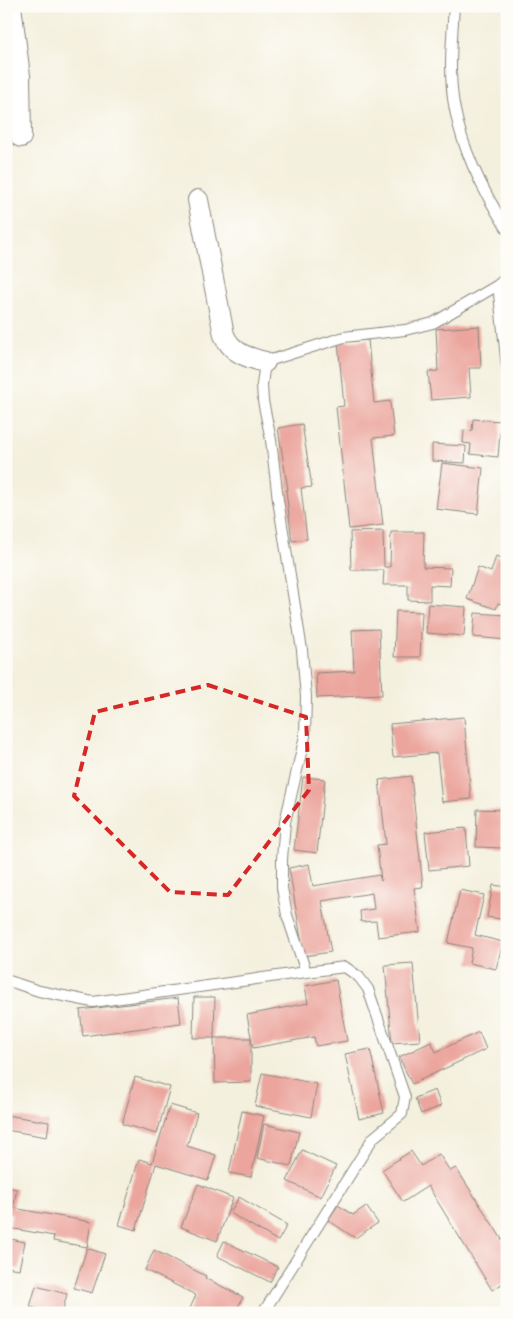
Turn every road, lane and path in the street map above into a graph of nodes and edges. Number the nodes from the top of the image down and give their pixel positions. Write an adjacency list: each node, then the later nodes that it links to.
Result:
1 (11, 6): 3 (street)
2 (454, 6): 5 (lane)
3 (20, 137)
4 (198, 200): 8 (street)
5 (507, 229)
6 (507, 277): 7 (lane)
7 (498, 285): 8 (lane); 9 (lane)
8 (265, 362): 10 (lane)
9 (507, 366)
10 (306, 972): 11 (lane); 12 (lane)
11 (6, 980)
12 (263, 1313)

